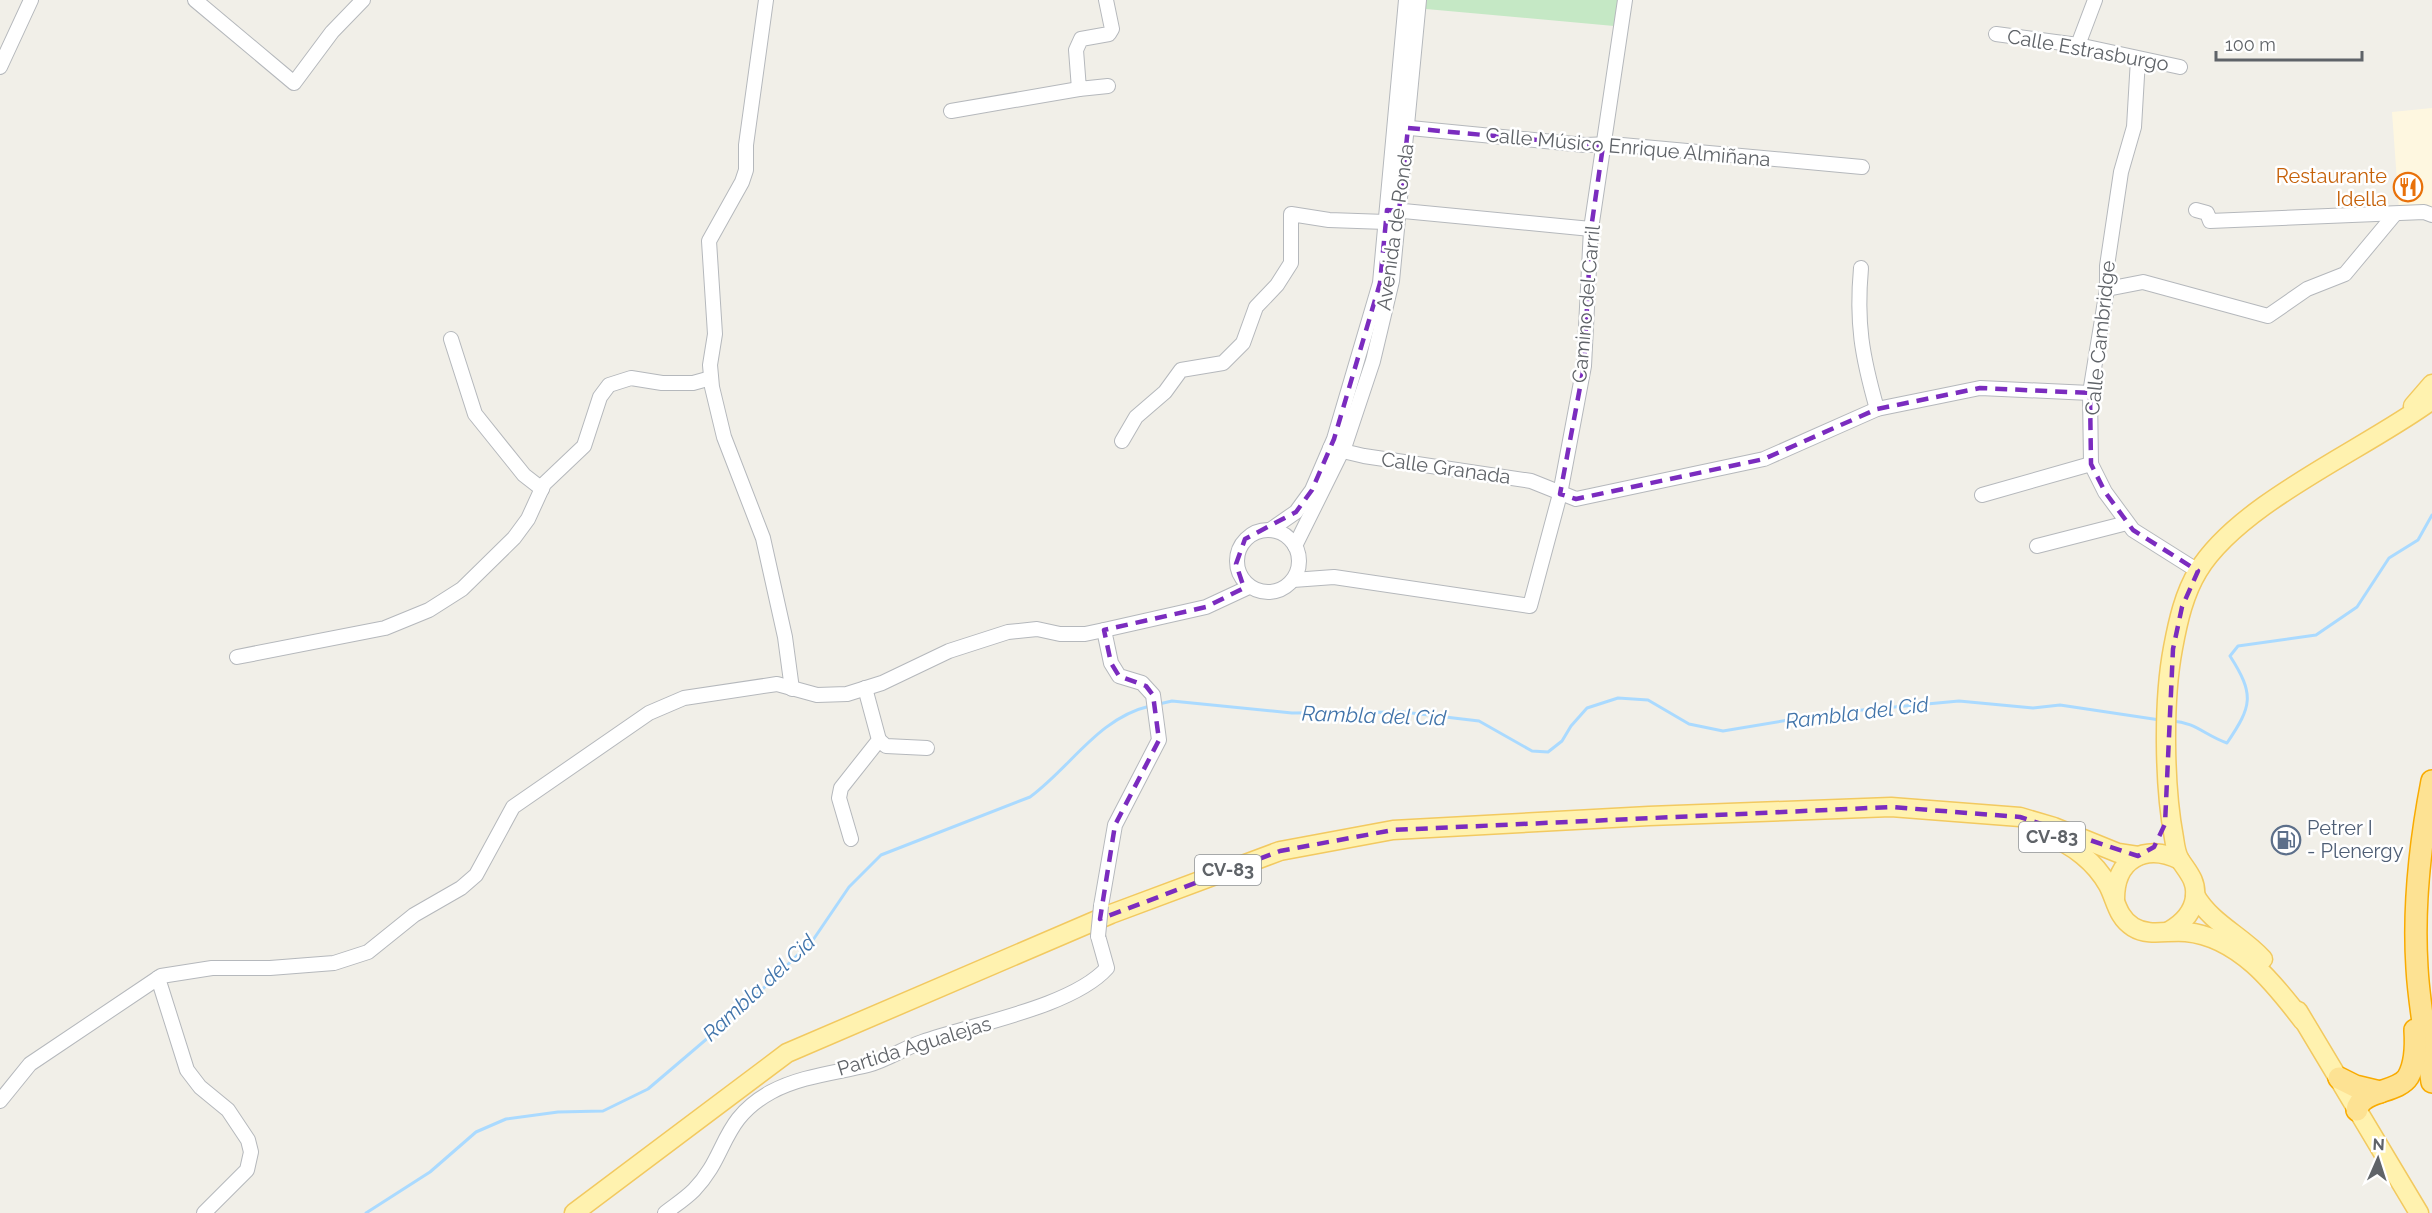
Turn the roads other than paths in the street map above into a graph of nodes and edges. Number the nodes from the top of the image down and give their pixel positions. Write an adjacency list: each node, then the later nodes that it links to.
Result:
1 (32, 0): 13 (street)
2 (195, 0): 3 (street)
3 (363, 0)
4 (766, 0): 29 (street)
5 (1106, 0): 16 (street)
6 (1406, 0): 18 (street, Avenida de Ronda)
7 (1419, 0): 18 (street, Avenida de Ronda)
8 (1625, 0): 19 (street, Camino del Carril)
9 (2095, 0): 11 (street)
10 (1996, 34): 11 (street, Calle Estrasburgo)
11 (2078, 45): 12 (street, Calle Estrasburgo)
12 (2138, 59): 14 (street, Calle Estrasburgo); 27 (street, Calle Cambridge)
13 (0, 67)
14 (2180, 67)
15 (1107, 86): 16 (street)
16 (1079, 89): 17 (street)
17 (951, 111)
18 (1402, 128): 19 (street, Calle Músico Enrique Almiñana); 22 (street, Avenida de Ronda)
19 (1603, 146): 20 (street, Calle Músico Enrique Almiñana); 25 (street, Camino del Carril)
20 (1862, 167)
21 (2196, 210): 23 (street)
22 (1391, 214): 25 (street); 35 (street); 36 (street, Avenida de Ronda)
23 (2395, 214): 24 (street); 27 (street)
24 (2432, 215)
25 (1591, 229): 39 (street, Camino del Carril)
26 (1861, 267): 33 (street)
27 (2107, 289): 31 (street, Calle Cambridge)
28 (451, 339): 38 (street)
29 (711, 378): 38 (street); 52 (street)
30 (2432, 384): 34 (main road)
31 (2090, 393): 33 (street, Calle Granada); 37 (street, Calle Cambridge)
32 (2432, 400): 34 (main road)
33 (1877, 409): 39 (street, Calle Granada)
34 (2389, 428): 45 (main road)
35 (1122, 441)
36 (1336, 449): 39 (street, Calle Granada); 42 (street, Avenida de Ronda); 44 (street, Avenida de Ronda)
37 (2091, 464): 40 (street); 41 (street, Calle Cambridge)
38 (542, 489): 50 (street)
39 (1560, 494): 46 (street, Camino del Carril)
40 (1982, 495)
41 (2127, 523): 43 (street); 45 (street, Calle Cambridge)
42 (1270, 530): 44 (street); 48 (street)
43 (2037, 546)
44 (1297, 552): 46 (street); 47 (street)
45 (2198, 571): 56 (main road)
46 (1334, 577): 47 (street)
47 (1293, 580): 48 (street)
48 (1245, 582): 49 (street)
49 (1104, 630): 51 (street); 74 (street, Partida Agualejas, bridge)
50 (237, 657)
51 (865, 688): 52 (street); 53 (street)
52 (792, 689): 65 (street)
53 (879, 740): 54 (street); 58 (street)
54 (927, 748)
55 (2432, 781): 64 (highway)
56 (2169, 795): 59 (main road); 60 (main road)
57 (1966, 811): 59 (main road, CV-83); 62 (main road, CV-83); 73 (main road, CV-83)
58 (851, 840)
59 (2143, 854): 60 (main road, CV-83); 62 (main road)
60 (2180, 861): 61 (main road, CV-83)
61 (2195, 895): 63 (main road); 66 (main road, CV-83)
62 (2115, 899): 63 (main road, CV-83)
63 (2169, 931): 66 (main road, CV-83)
64 (2417, 969): 68 (highway); 69 (highway)
65 (158, 978): 70 (street); 72 (street)
66 (2303, 1021): 67 (main road, CV-83)
67 (2339, 1078): 69 (highway); 71 (main road, CV-83)
68 (2432, 1082)
69 (2380, 1092): 71 (highway)
70 (0, 1101)
71 (2357, 1110): 75 (main road, CV-83)
72 (204, 1213)
73 (574, 1213)
74 (665, 1213)
75 (2418, 1213)

